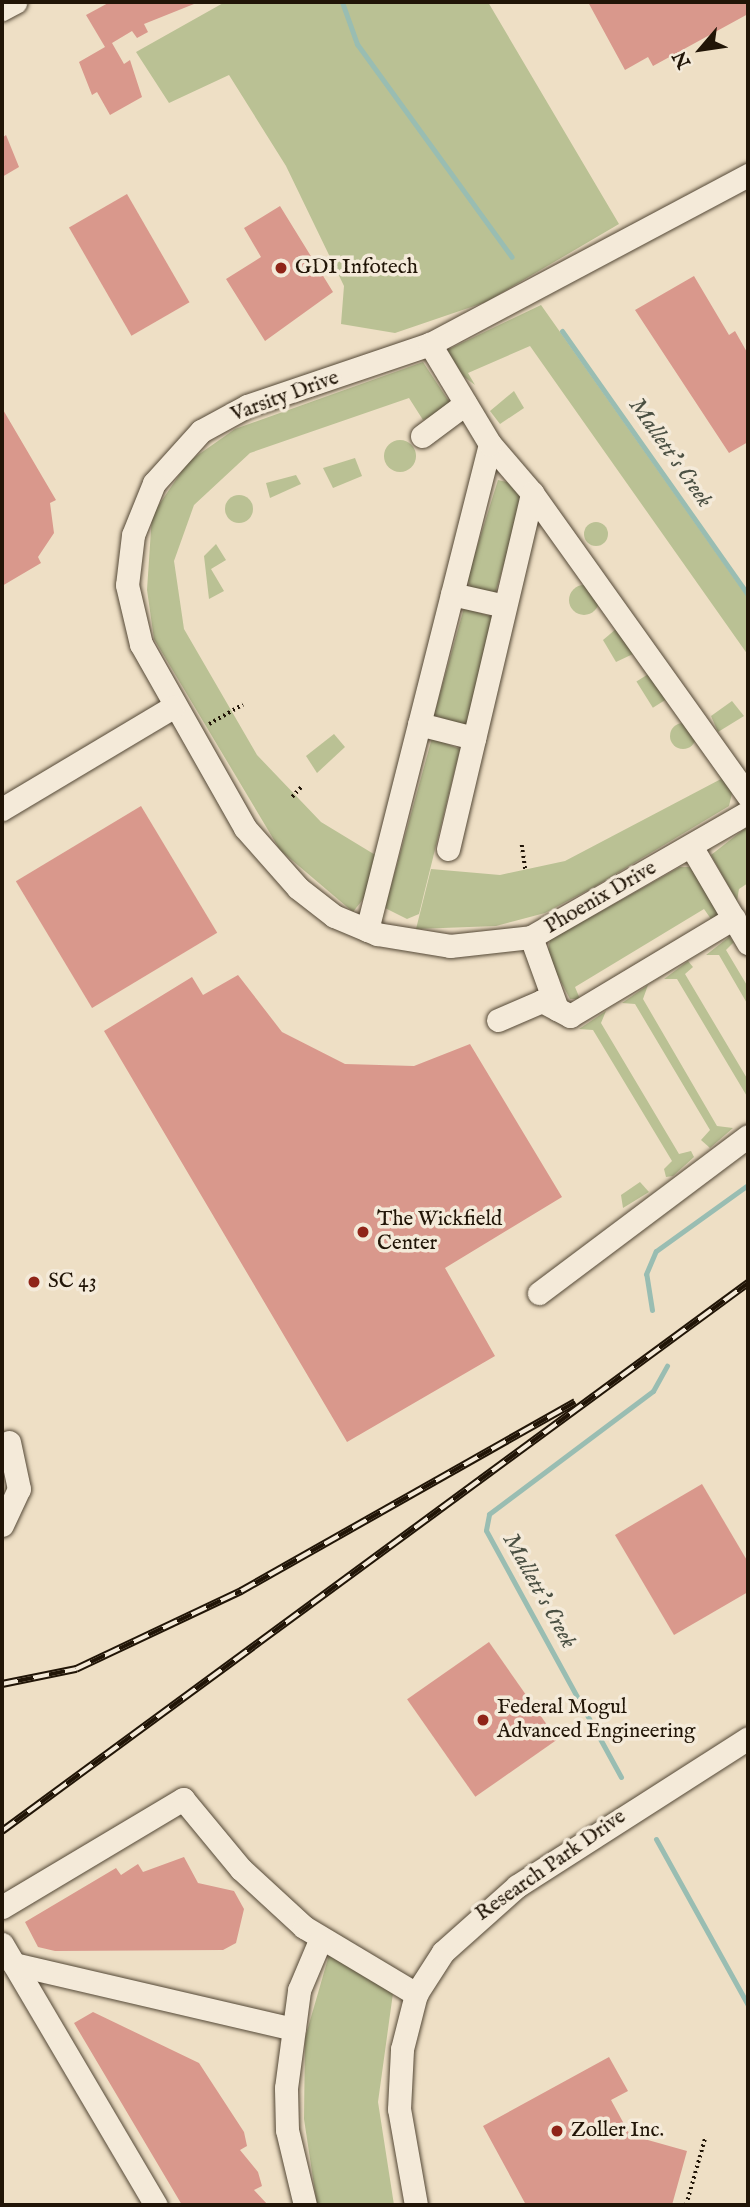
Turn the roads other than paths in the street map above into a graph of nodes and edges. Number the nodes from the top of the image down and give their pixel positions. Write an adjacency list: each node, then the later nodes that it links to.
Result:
1 (15, 2): 2 (street)
2 (2, 9)
3 (748, 175): 4 (street, Varsity Drive)
4 (430, 344): 5 (street); 11 (street, Varsity Drive)
5 (465, 404): 6 (street); 7 (street)
6 (422, 436)
7 (490, 444): 8 (street); 9 (street)
8 (532, 493): 10 (street); 14 (street)
9 (452, 594): 10 (street); 12 (street)
10 (505, 606): 13 (street)
11 (173, 707): 15 (street); 20 (street, Phoenix Drive)
12 (419, 724): 13 (street); 20 (street)
13 (474, 738): 18 (street)
14 (748, 796)
15 (2, 809)
16 (748, 812): 17 (street, Phoenix Drive)
17 (691, 846): 19 (street); 21 (street, Phoenix Drive)
18 (448, 849)
19 (734, 918): 22 (street); 23 (street)
20 (367, 930): 21 (street, Phoenix Drive)
21 (531, 937): 23 (street)
22 (748, 943)
23 (557, 1009): 24 (street)
24 (498, 1020)
25 (748, 1136): 26 (street)
26 (539, 1293)
27 (9, 1442): 28 (street)
28 (2, 1525)
29 (748, 1738): 34 (street, Research Park Drive)
30 (2, 1907): 31 (street)
31 (321, 1938): 34 (street); 35 (street)
32 (2, 1944): 33 (street)
33 (14, 1964): 35 (street); 36 (street)
34 (416, 1994): 38 (street, Research Park Drive)
35 (294, 2029): 37 (street)
36 (156, 2205)
37 (306, 2205)
38 (416, 2205)

